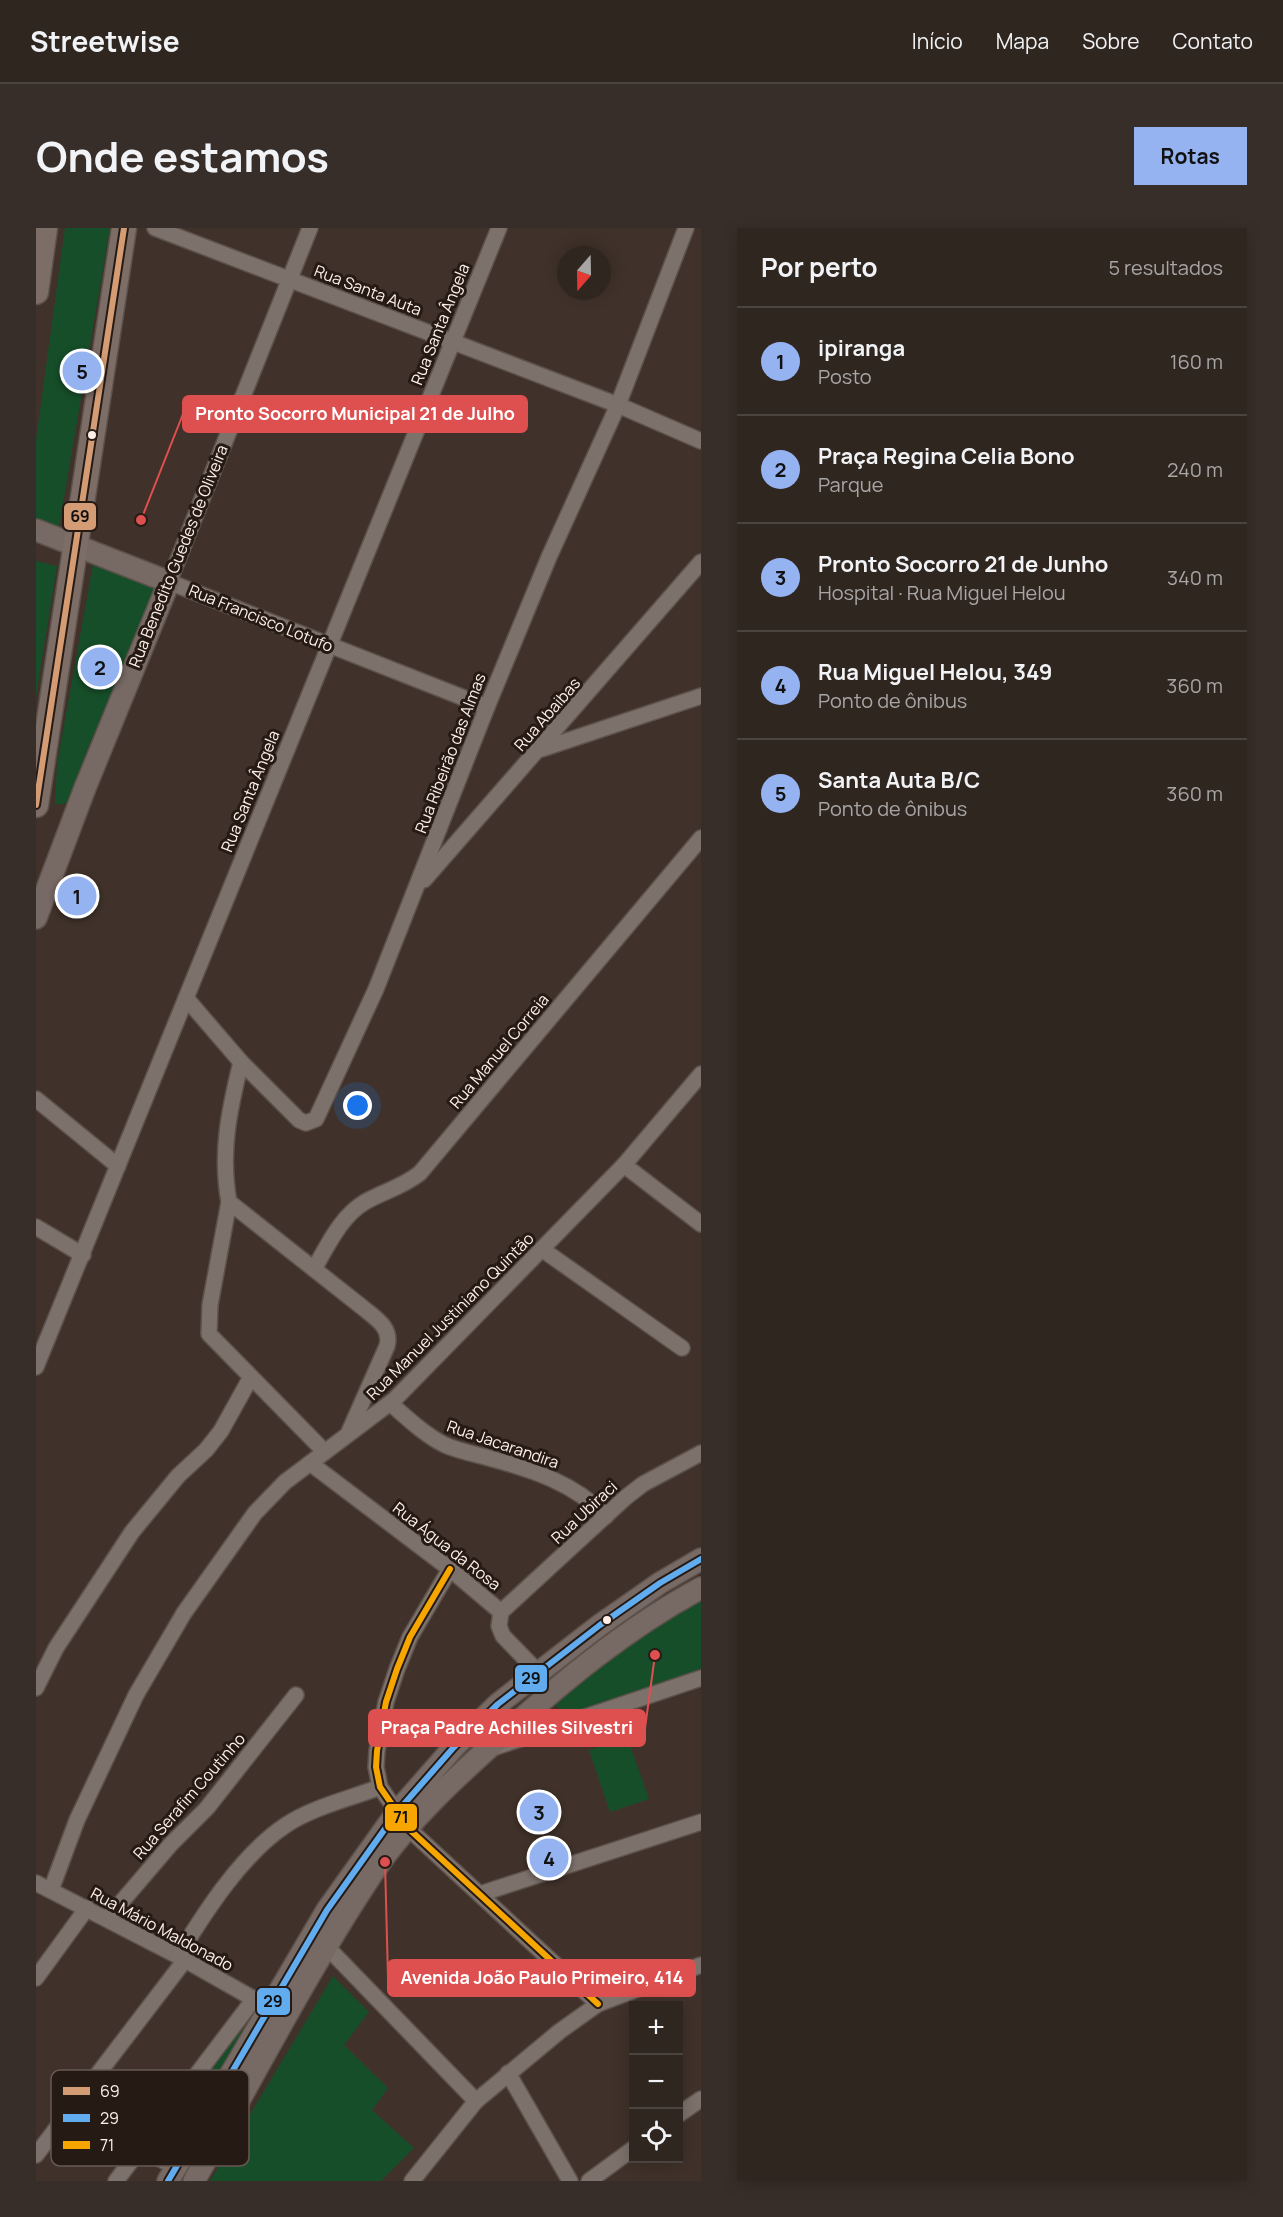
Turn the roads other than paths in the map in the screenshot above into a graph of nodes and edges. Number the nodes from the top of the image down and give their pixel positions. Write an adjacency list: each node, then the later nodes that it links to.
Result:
1 (45, 228): 8 (main road)
2 (124, 228): 13 (main road)
3 (155, 228): 7 (street, Rua Santa Auta)
4 (310, 228): 7 (street, Rua Benedito Guedes de Oliveira)
5 (498, 228): 9 (street, Rua Santa Ângela)
6 (686, 228): 10 (street, Rua Ribeirão das Almas)
7 (289, 279): 9 (street, Rua Santa Auta); 15 (street, Rua Benedito Guedes de Oliveira)
8 (36, 291)
9 (452, 341): 10 (street, Rua Santa Auta); 16 (street, Rua Santa Ângela)
10 (618, 405): 11 (street, Rua Santa Auta); 18 (street, Rua Ribeirão das Almas)
11 (701, 441)
12 (36, 530): 13 (main road, Rua Francisco Lotufo)
13 (75, 546): 15 (main road, Rua Francisco Lotufo); 20 (main road)
14 (701, 562): 19 (street, Rua Abaibas)
15 (169, 582): 16 (street, Rua Francisco Lotufo); 23 (main road, Rua Benedito Guedes de Oliveira)
16 (329, 645): 18 (street, Rua Francisco Lotufo); 24 (street, Rua Santa Ângela)
17 (701, 696): 19 (street)
18 (487, 707): 22 (street, Rua Ribeirão das Almas)
19 (540, 750): 22 (street, Rua Abaibas)
20 (36, 805)
21 (701, 838): 35 (street, Rua Manuel Correia)
22 (418, 887): 25 (street, Rua Ribeirão das Almas)
23 (36, 918)
24 (186, 998): 25 (street, Rua Ribeirão das Almas); 29 (street, Rua Santa Ângela)
25 (241, 1062): 30 (street)
26 (701, 1074): 28 (street, Rua Manuel Justiniano Quintão)
27 (36, 1099): 29 (street)
28 (624, 1165): 31 (street); 33 (street, Rua Manuel Justiniano Quintão)
29 (118, 1166): 34 (street, Rua Santa Ângela)
30 (229, 1202): 35 (street); 38 (street)
31 (701, 1224)
32 (36, 1227): 34 (street)
33 (543, 1250): 36 (street); 39 (street, Rua Manuel Justiniano Quintão)
34 (83, 1255): 37 (street, Rua Santa Ângela)
35 (314, 1269): 40 (street)
36 (682, 1348)
37 (36, 1367)
38 (251, 1377): 41 (street); 51 (street)
39 (390, 1403): 40 (street, Rua Manuel Justiniano Quintão); 44 (street, Rua Jacarandira)
40 (348, 1436): 41 (street, Rua Manuel Justiniano Quintão)
41 (325, 1452): 43 (street, Rua Manuel Justiniano Quintão)
42 (701, 1453): 44 (street, Rua Ubiraci)
43 (310, 1463): 46 (street, Rua Água da Rosa); 61 (street, Rua Manuel Justiniano Quintão)
44 (606, 1516): 48 (street, Rua Ubiraci)
45 (701, 1559): 49 (main road)
46 (450, 1569): 48 (street, Rua Água da Rosa); 56 (street)
47 (701, 1588): 53 (main road)
48 (501, 1612): 49 (street, Rua Água da Rosa)
49 (531, 1678): 53 (street); 57 (main road)
50 (701, 1678): 54 (street)
51 (36, 1688)
52 (296, 1695): 64 (street, Rua Serafim Coutinho)
53 (528, 1713): 54 (street); 55 (main road)
54 (551, 1729): 55 (street)
55 (487, 1750): 59 (main road)
56 (380, 1788): 57 (street); 66 (street)
57 (397, 1812): 59 (street); 69 (main road)
58 (701, 1822): 62 (street)
59 (409, 1829): 62 (street); 65 (main road)
60 (36, 1883): 61 (street, Rua Mário Maldonado)
61 (51, 1890): 63 (street, Rua Mário Maldonado)
62 (480, 1894): 70 (street)
63 (87, 1908): 64 (street, Rua Mário Maldonado); 68 (street)
64 (106, 1919): 66 (street, Rua Mário Maldonado)
65 (327, 1947): 74 (main road); 78 (street)
66 (182, 1958): 69 (street, Rua Mário Maldonado); 71 (street)
67 (701, 1965): 70 (street)
68 (36, 1978)
69 (262, 2004): 72 (street); 73 (main road); 74 (main road)
70 (598, 2004): 75 (street)
71 (99, 2070)
72 (206, 2070)
73 (227, 2070)
74 (257, 2072): 76 (main road)
75 (508, 2073): 78 (street); 88 (street)
76 (249, 2086)
77 (701, 2099): 79 (street)
78 (476, 2101): 85 (street)
79 (683, 2112)
80 (51, 2135): 82 (street)
81 (629, 2151): 89 (street)
82 (36, 2155)
83 (127, 2166): 86 (street)
84 (203, 2166): 87 (main road)
85 (416, 2180)
86 (116, 2181)
87 (194, 2181)
88 (570, 2181)
89 (589, 2181)

